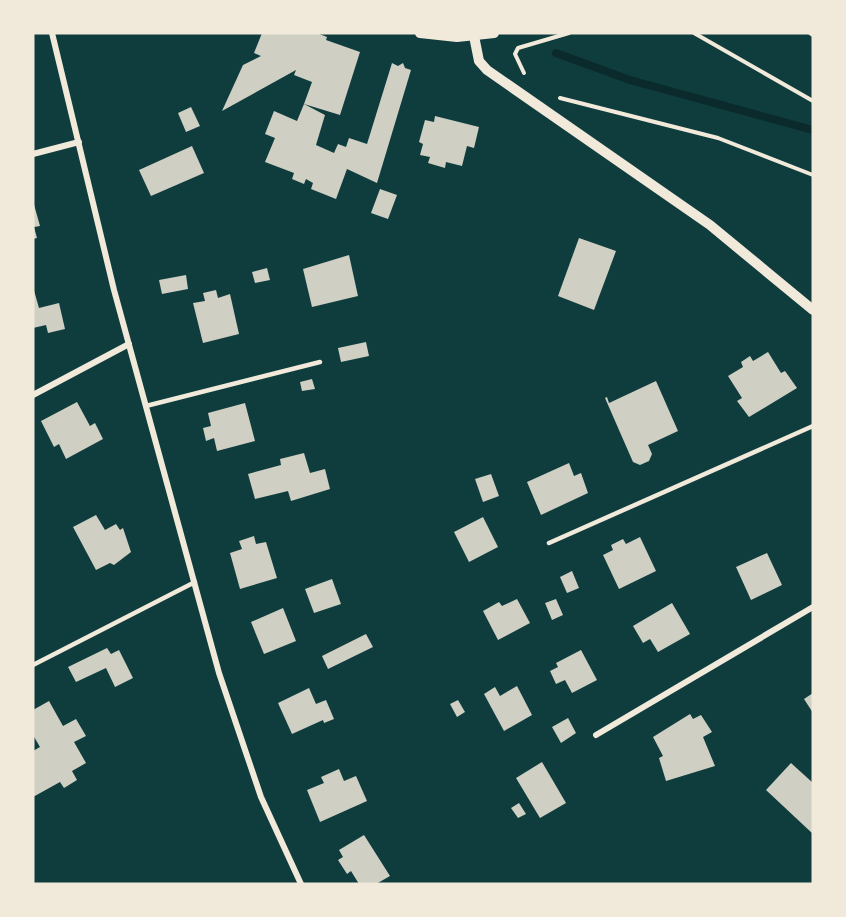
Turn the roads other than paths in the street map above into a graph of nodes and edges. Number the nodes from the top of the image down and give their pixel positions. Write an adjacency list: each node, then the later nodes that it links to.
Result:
1 (52, 33): 5 (street)
2 (420, 33): 4 (street)
3 (494, 33): 4 (street)
4 (474, 36): 7 (street)
5 (79, 142): 6 (street); 8 (street)
6 (33, 154)
7 (813, 310)
8 (129, 344): 10 (street); 11 (street)
9 (320, 362): 11 (lane)
10 (33, 395)
11 (146, 406): 14 (street)
12 (813, 426): 13 (lane)
13 (549, 543)
14 (195, 582): 16 (lane); 18 (street)
15 (813, 607): 17 (street)
16 (33, 665)
17 (596, 735)
18 (301, 884)

